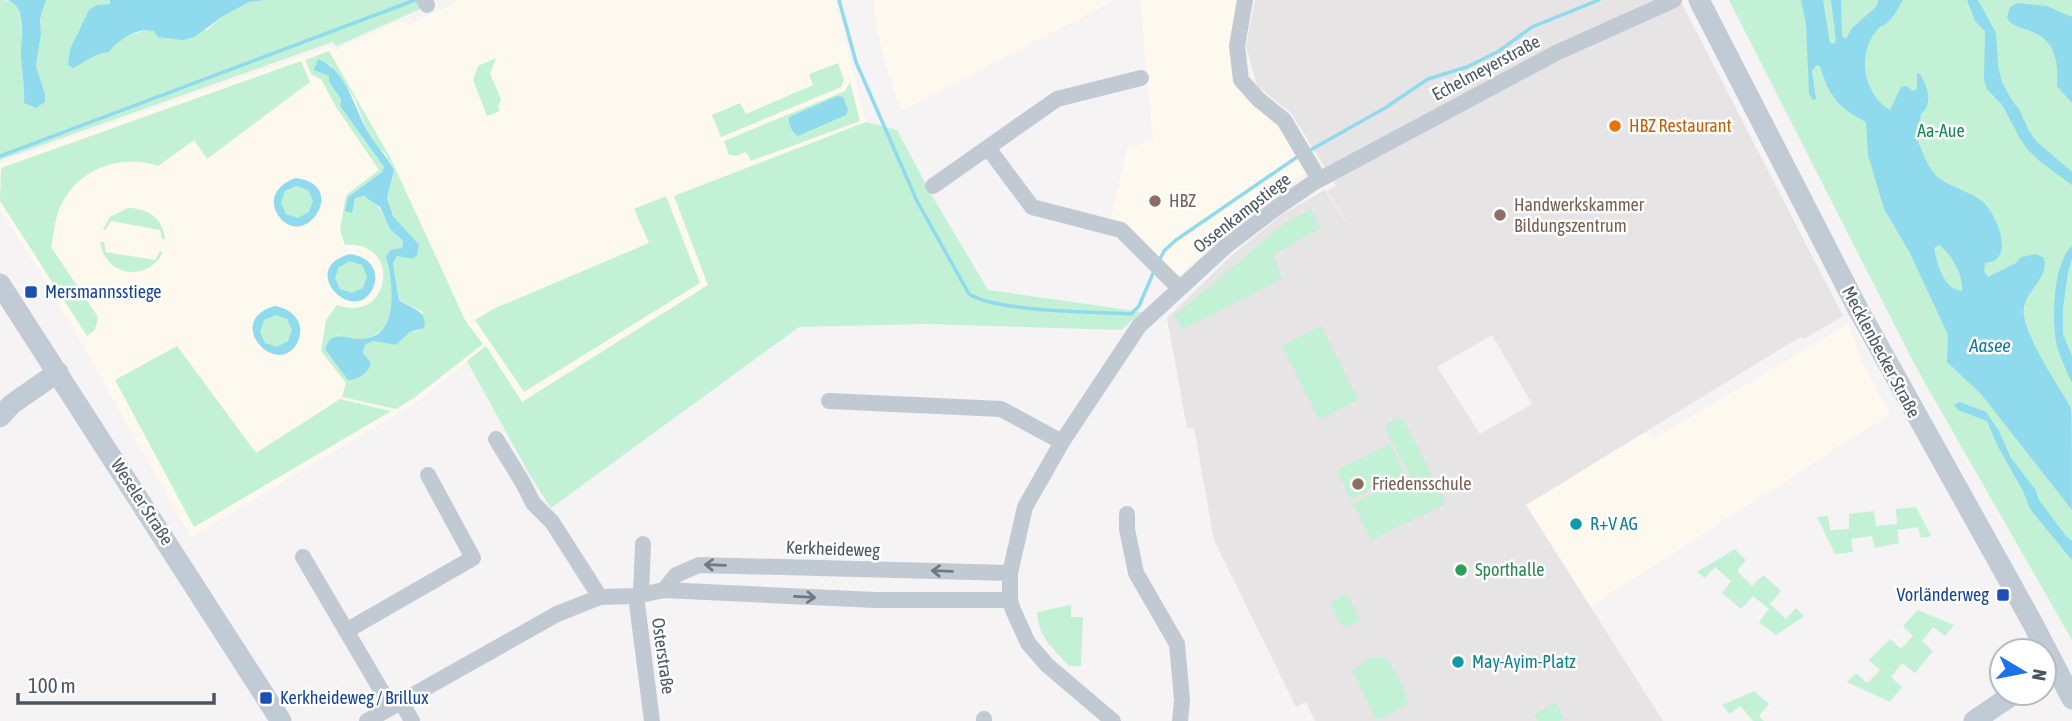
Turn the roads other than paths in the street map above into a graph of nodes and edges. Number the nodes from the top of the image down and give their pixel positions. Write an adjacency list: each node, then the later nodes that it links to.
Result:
1 (1245, 0): 6 (street, Ossenkampstiege)
2 (1674, 0): 6 (street, Echelmeyerstraße)
3 (1699, 0): 25 (street, Mecklenbecker Straße)
4 (1141, 78): 5 (street)
5 (988, 148): 7 (street); 8 (street)
6 (1319, 179): 8 (street, Ossenkampstiege)
7 (933, 186)
8 (1174, 283): 14 (street, Ossenkampstiege)
9 (0, 284): 10 (street, Weseler Straße)
10 (58, 372): 12 (street); 31 (street, Weseler Straße)
11 (829, 401): 14 (street)
12 (0, 417)
13 (496, 439): 22 (street)
14 (1062, 442): 19 (street, Ossenkampstiege)
15 (428, 475): 24 (street)
16 (1127, 514): 37 (street)
17 (643, 544): 21 (street)
18 (303, 557): 24 (street)
19 (1010, 573): 20 (street, Kerkheideweg, one-way to 20); 23 (street, Ossenkampstiege)
20 (664, 590): 21 (street, Kerkheideweg); 23 (street, Kerkheideweg, one-way to 23)
21 (639, 595): 22 (street, Kerkheideweg); 34 (street, Osterstraße)
22 (600, 597): 28 (street, Kerkheideweg)
23 (1010, 600): 30 (street, Ossenkampstiege)
24 (346, 631): 28 (street)
25 (2033, 637)
26 (2058, 680): 27 (street, Mecklenbecker Straße)
27 (2072, 699)
28 (396, 704): 32 (street, Kerkheideweg); 33 (street)
29 (1994, 707): 38 (street)
30 (1098, 708): 35 (street); 36 (street, Ossenkampstiege)
31 (281, 721)
32 (367, 721)
33 (412, 721)
34 (652, 721)
35 (1087, 721)
36 (1113, 721)
37 (1180, 721)
38 (1974, 721)

